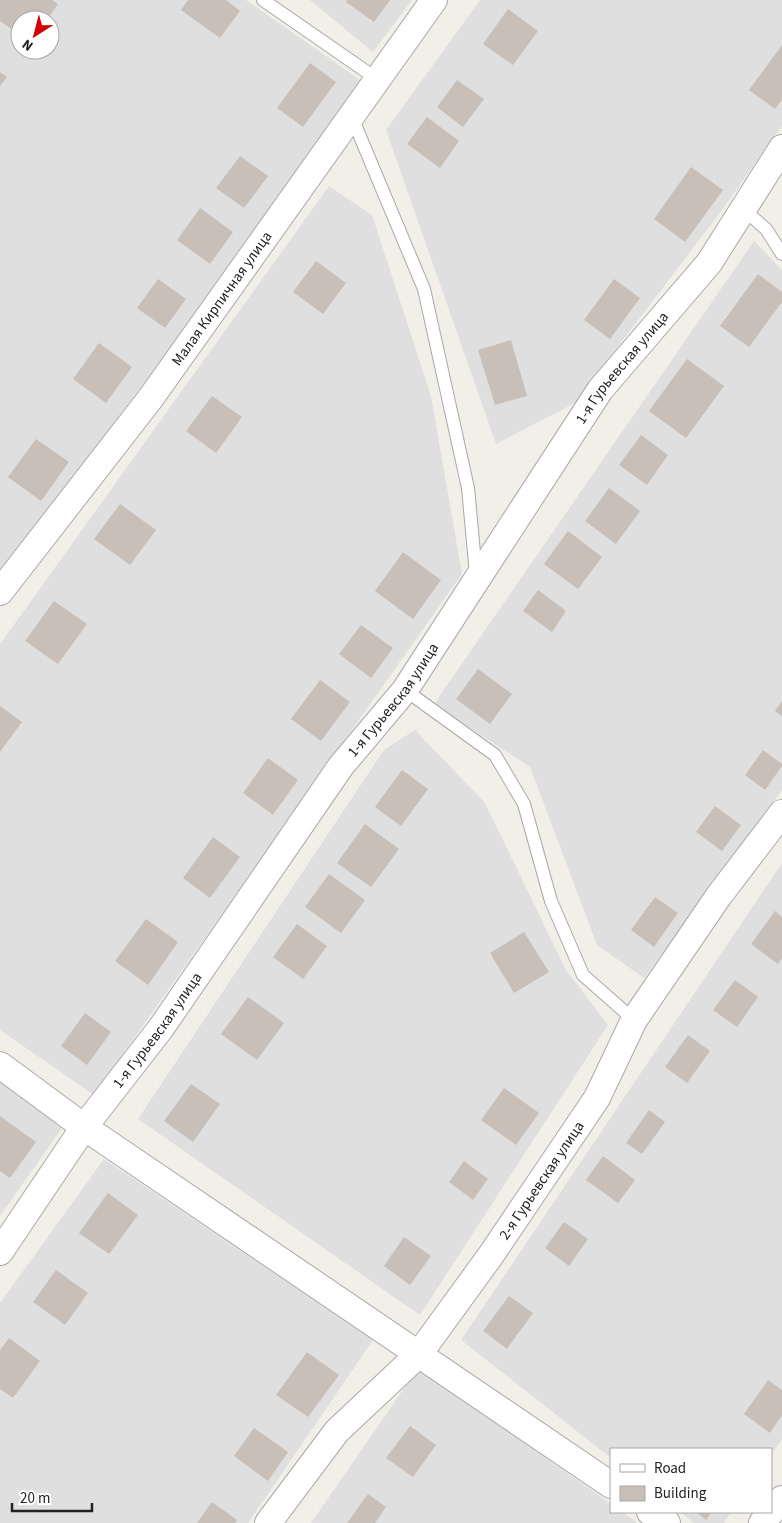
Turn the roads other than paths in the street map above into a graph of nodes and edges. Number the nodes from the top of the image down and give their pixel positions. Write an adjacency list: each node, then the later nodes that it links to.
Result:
1 (263, 0): 3 (lane)
2 (434, 0): 3 (street, Малая Кирпичная улица)
3 (377, 79): 4 (street, Малая Кирпичная улица)
4 (352, 115): 8 (lane); 9 (street, Малая Кирпичная улица)
5 (782, 148): 6 (street, 1-я Гурьевская улица)
6 (744, 208): 7 (lane); 8 (street, 1-я Гурьевская улица)
7 (782, 254)
8 (476, 579): 10 (street, 1-я Гурьевская улица)
9 (0, 592)
10 (405, 690): 12 (lane); 14 (street, 1-я Гурьевская улица)
11 (782, 813): 12 (street, 2-я Гурьевская улица)
12 (634, 1020): 16 (street, 2-я Гурьевская улица)
13 (0, 1064): 14 (street)
14 (84, 1127): 15 (street, 1-я Гурьевская улица); 16 (street)
15 (0, 1252)
16 (419, 1354): 17 (street); 22 (street, 2-я Гурьевская улица)
17 (610, 1484)
18 (782, 1498): 19 (street)
19 (772, 1510)
20 (652, 1513): 23 (street)
21 (770, 1513): 24 (street)
22 (268, 1523)
23 (667, 1523)
24 (762, 1523)

